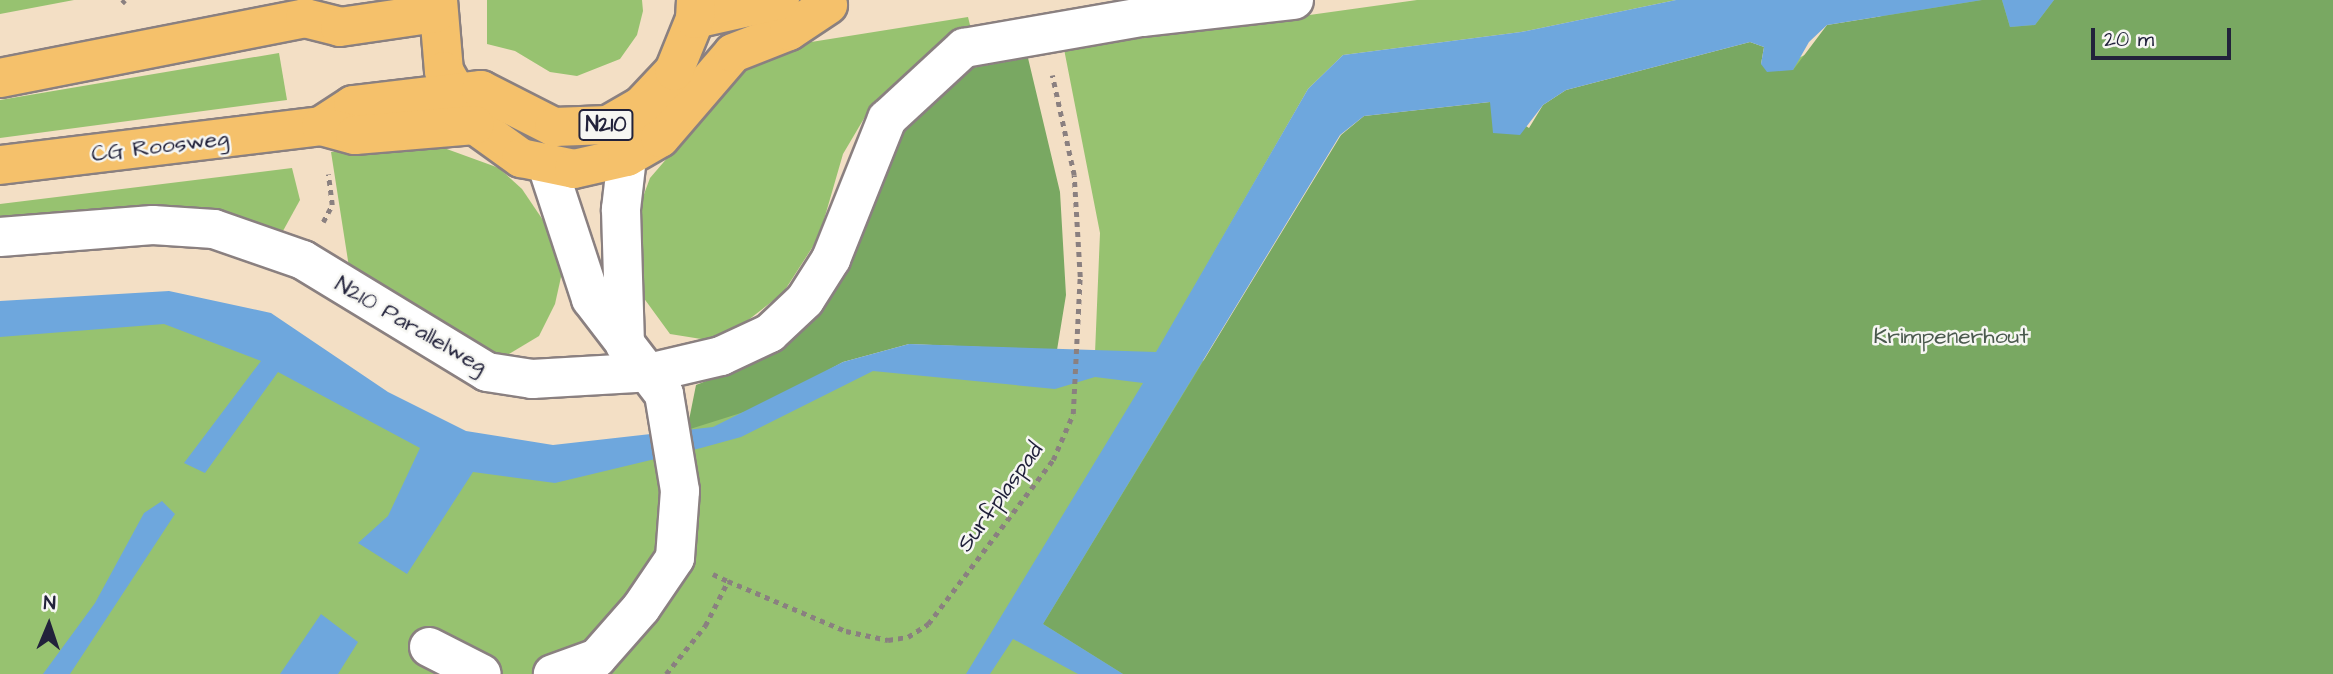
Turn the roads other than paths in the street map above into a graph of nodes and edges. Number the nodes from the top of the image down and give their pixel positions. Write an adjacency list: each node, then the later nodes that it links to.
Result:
1 (780, 0): 6 (main road, N210)
2 (1294, 0): 17 (street, N210 Parallelweg)
3 (825, 2): 12 (main road, N210)
4 (437, 6): 5 (main road, N210); 8 (main road, N210)
5 (316, 9): 7 (main road, N210)
6 (695, 9): 9 (main road, N210)
7 (0, 78)
8 (453, 92): 9 (main road, N210); 10 (main road, N210); 11 (main road, CG Roosweg / N210)
9 (629, 113): 12 (main road, N210)
10 (475, 125): 11 (main road, CG Roosweg / N210); 14 (main road, N210)
11 (321, 126): 13 (main road, CG Roosweg / N210)
12 (627, 157): 14 (main road, N210); 16 (street)
13 (0, 165)
14 (547, 166): 16 (street)
15 (0, 237): 17 (street, N210 Parallelweg)
16 (625, 345): 17 (street)
17 (659, 383): 20 (street)
18 (429, 647): 19 (street)
19 (482, 674)
20 (553, 674)

